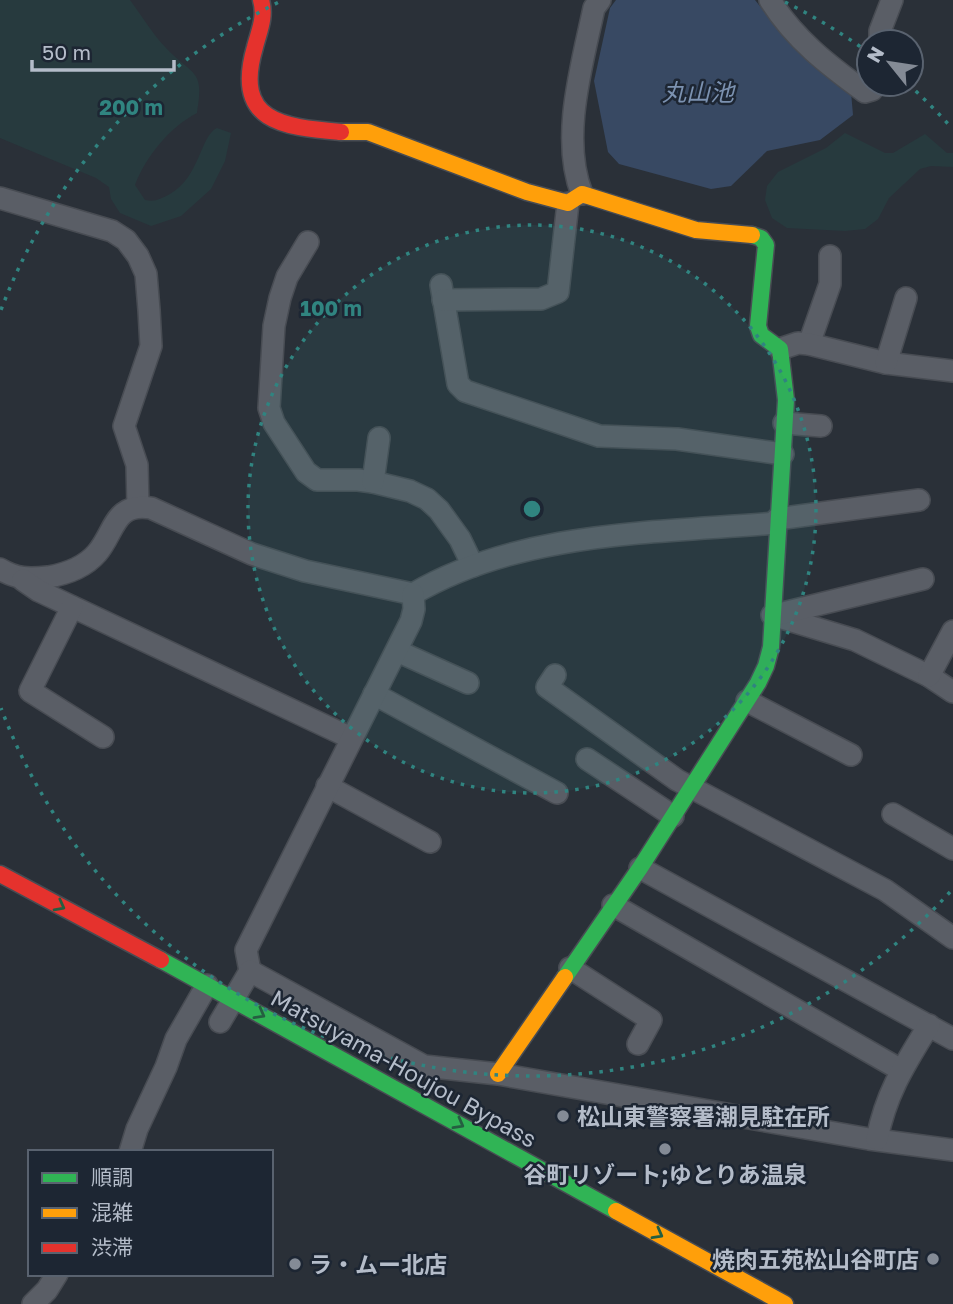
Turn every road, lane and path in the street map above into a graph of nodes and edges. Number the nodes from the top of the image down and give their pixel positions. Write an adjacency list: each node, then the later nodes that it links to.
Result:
1 (261, 0): 8 (main road)
2 (600, 0): 8 (street)
3 (770, 0): 6 (street)
4 (892, 0): 5 (street)
5 (881, 28)
6 (855, 84)
7 (0, 198): 22 (street)
8 (575, 198): 13 (main road); 19 (street)
9 (309, 242): 20 (street)
10 (830, 256): 12 (street)
11 (906, 298): 14 (street)
12 (809, 344): 13 (street); 14 (street)
13 (780, 349): 16 (main road)
14 (886, 363): 15 (street)
15 (953, 371)
16 (784, 423): 17 (street); 19 (main road)
17 (821, 426)
18 (379, 438): 20 (street)
19 (783, 454): 23 (main road)
20 (373, 482): 24 (street)
21 (919, 500): 23 (street)
22 (138, 506): 27 (street); 28 (street)
23 (777, 521): 24 (street); 30 (main road)
24 (473, 566): 28 (street)
25 (0, 569): 27 (street)
26 (923, 579): 30 (street)
27 (23, 580): 29 (street)
28 (412, 594): 32 (street)
29 (72, 607): 39 (street); 40 (street)
30 (772, 615): 34 (street); 38 (main road)
31 (953, 631): 34 (street)
32 (397, 651): 35 (street); 37 (street)
33 (555, 675): 44 (street)
34 (929, 676): 36 (street)
35 (468, 683)
36 (953, 692)
37 (374, 694): 40 (street); 45 (street)
38 (747, 701): 41 (street); 44 (main road)
39 (103, 737)
40 (351, 738): 43 (street)
41 (851, 755)
42 (587, 759): 47 (street)
43 (327, 786): 49 (street); 55 (street)
44 (691, 787): 47 (main road); 53 (street)
45 (556, 793)
46 (893, 814): 48 (street)
47 (673, 816): 50 (main road)
48 (950, 839)
49 (430, 842)
50 (640, 868): 52 (main road); 59 (street)
51 (0, 874): 56 (main road, Matsuyama-Houjou Bypass, one-way to 56)
52 (613, 905): 54 (main road); 64 (street)
53 (953, 938)
54 (570, 968): 62 (street); 65 (main road)
55 (250, 971): 57 (street); 63 (street)
56 (207, 985): 57 (main road, Matsuyama-Houjou Bypass); 58 (street)
57 (233, 999): 60 (street); 66 (main road, Matsuyama-Houjou Bypass, one-way to 66)
58 (188, 1005): 60 (main road); 68 (street)
59 (929, 1024): 61 (street); 64 (street)
60 (226, 1025)
61 (953, 1039)
62 (638, 1044)
63 (424, 1066): 65 (street); 66 (street)
64 (901, 1070): 67 (street)
65 (498, 1074): 67 (street)
66 (409, 1096): 71 (main road, Matsuyama-Houjou Bypass, one-way to 71)
67 (877, 1139): 69 (street)
68 (131, 1150)
69 (953, 1150)
70 (56, 1276): 72 (street)
71 (774, 1301)
72 (33, 1304)

